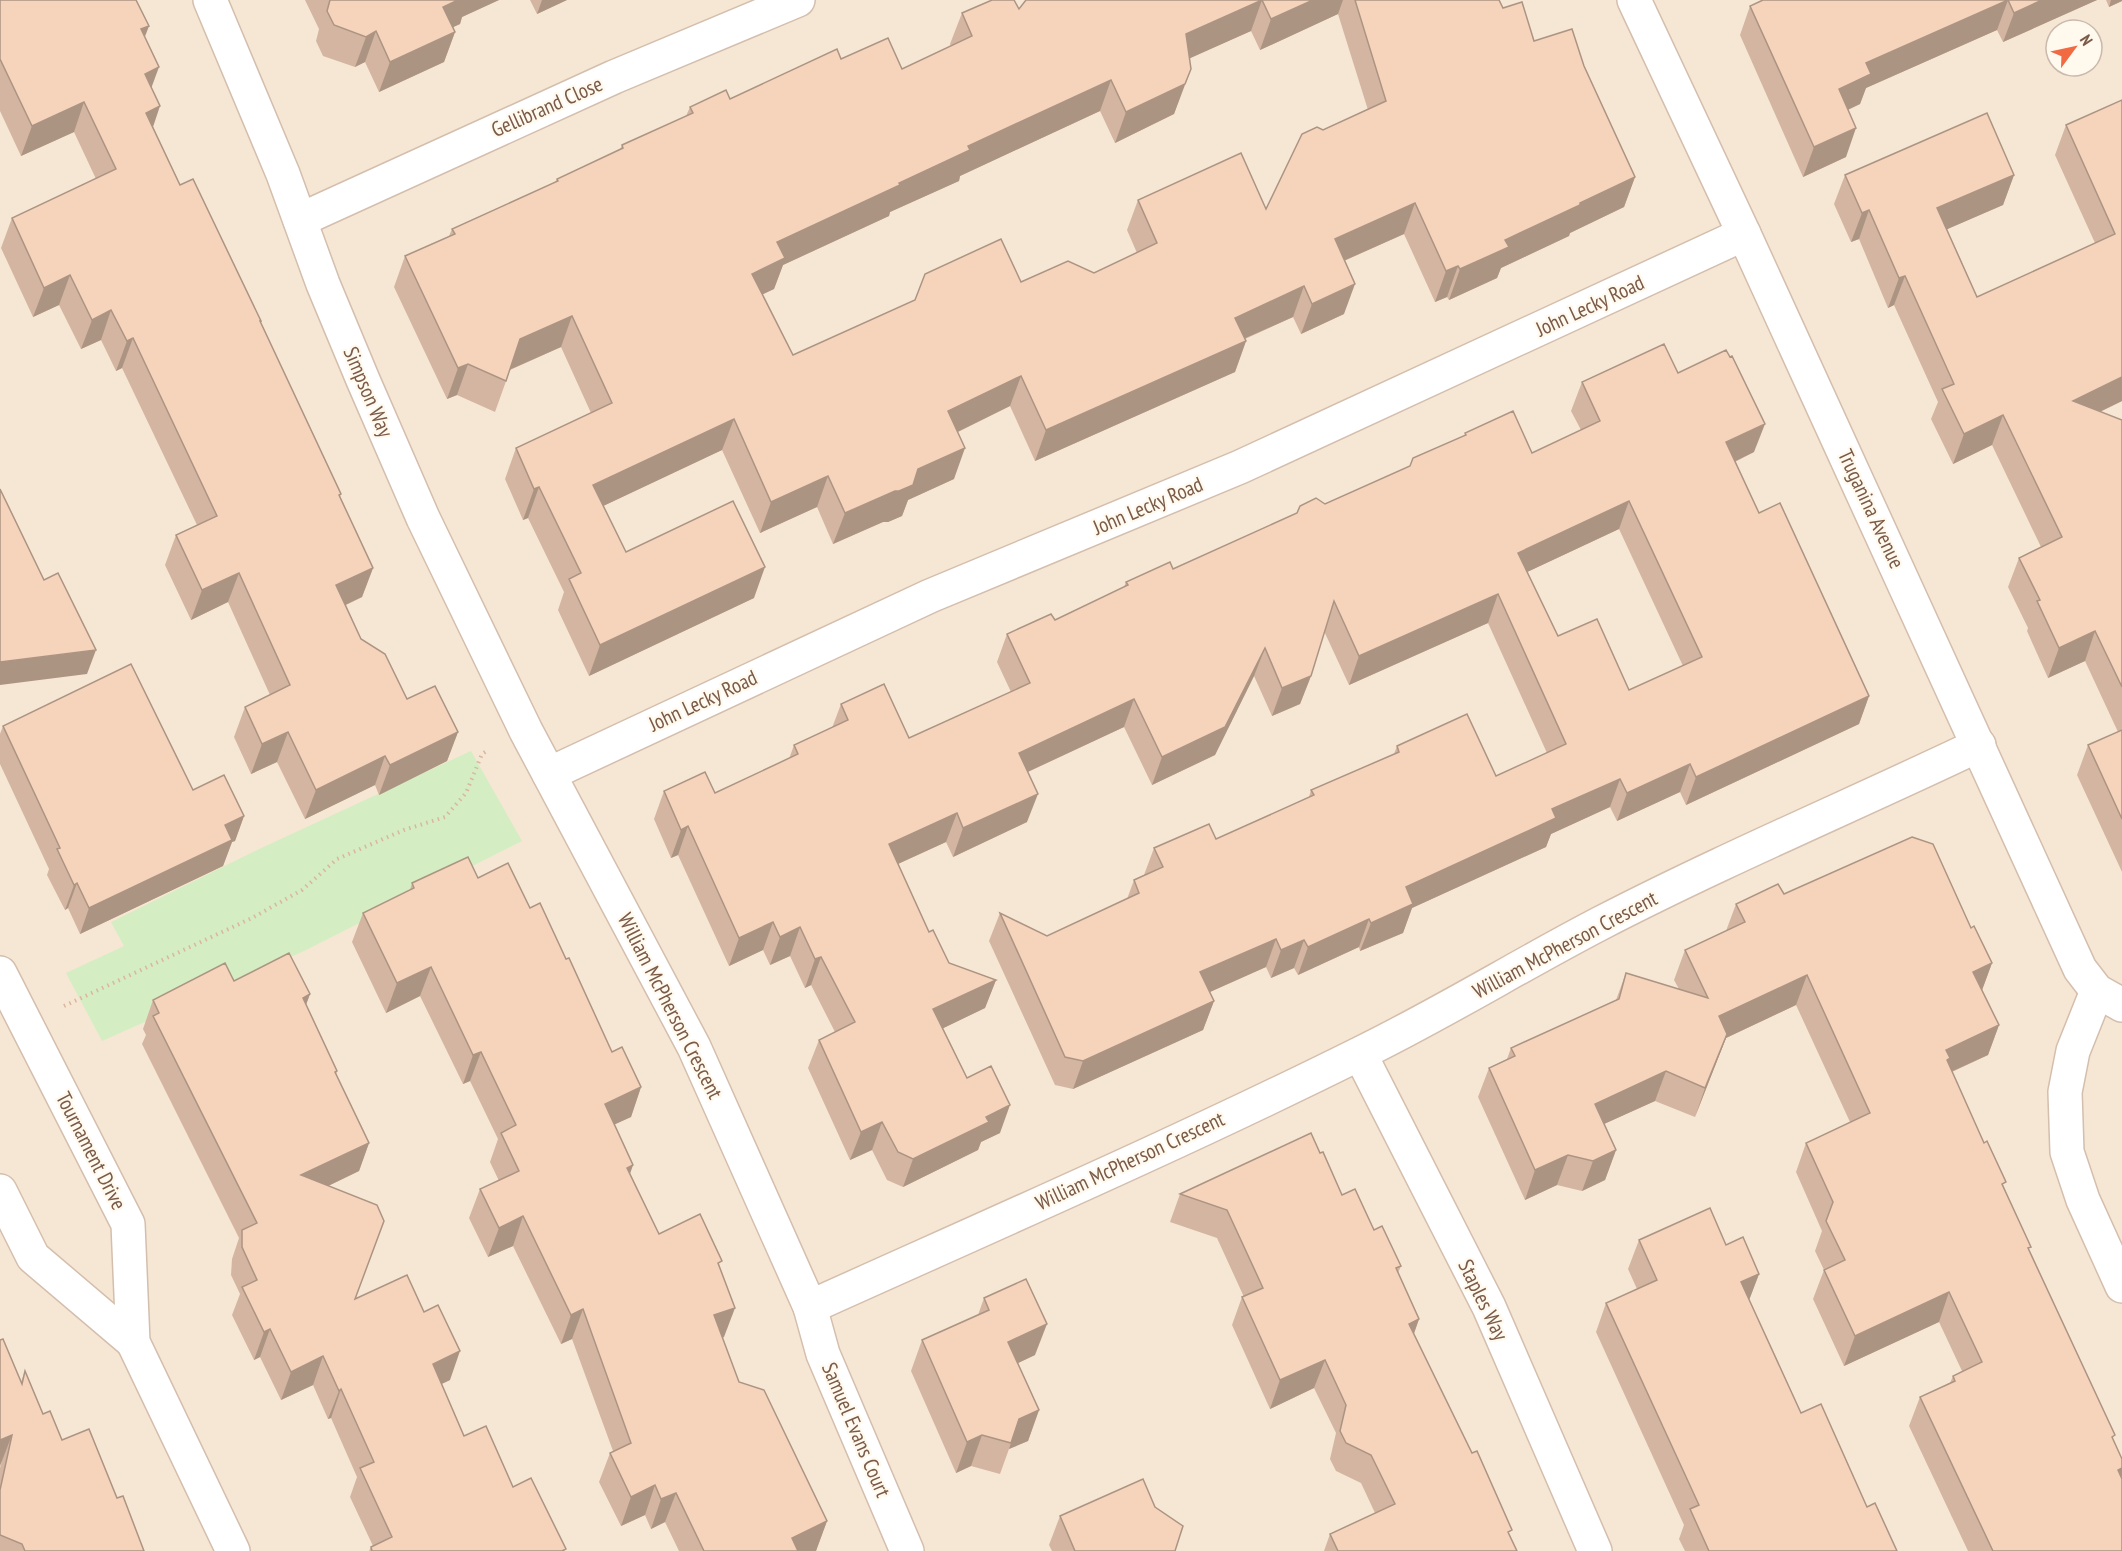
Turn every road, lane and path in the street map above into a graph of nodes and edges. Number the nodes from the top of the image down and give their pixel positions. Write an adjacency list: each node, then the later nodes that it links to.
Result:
1 (210, 0): 4 (street, Simpson Way)
2 (798, 0): 4 (street, Gellibrand Close)
3 (1634, 0): 5 (street, Truganina Avenue)
4 (300, 220): 6 (street, Simpson Way)
5 (1744, 234): 7 (street, Truganina Avenue); 8 (street, John Lecky Road)
6 (526, 731): 8 (street, Simpson Way); 11 (path)
7 (1979, 745): 10 (street, Truganina Avenue); 12 (street, William McPherson Crescent)
8 (549, 774): 15 (street, William McPherson Crescent)
9 (0, 973): 11 (street, Tournament Drive)
10 (2109, 998): 14 (street)
11 (27, 1024): 16 (street, Tournament Drive)
12 (1360, 1054): 15 (street, William McPherson Crescent); 19 (street, Staples Way)
13 (0, 1191): 16 (street, Tournament Drive)
14 (2122, 1286)
15 (810, 1307): 18 (street, Samuel Evans Court)
16 (133, 1342): 17 (street, Tournament Drive)
17 (233, 1551)
18 (907, 1551)
19 (1594, 1551)

